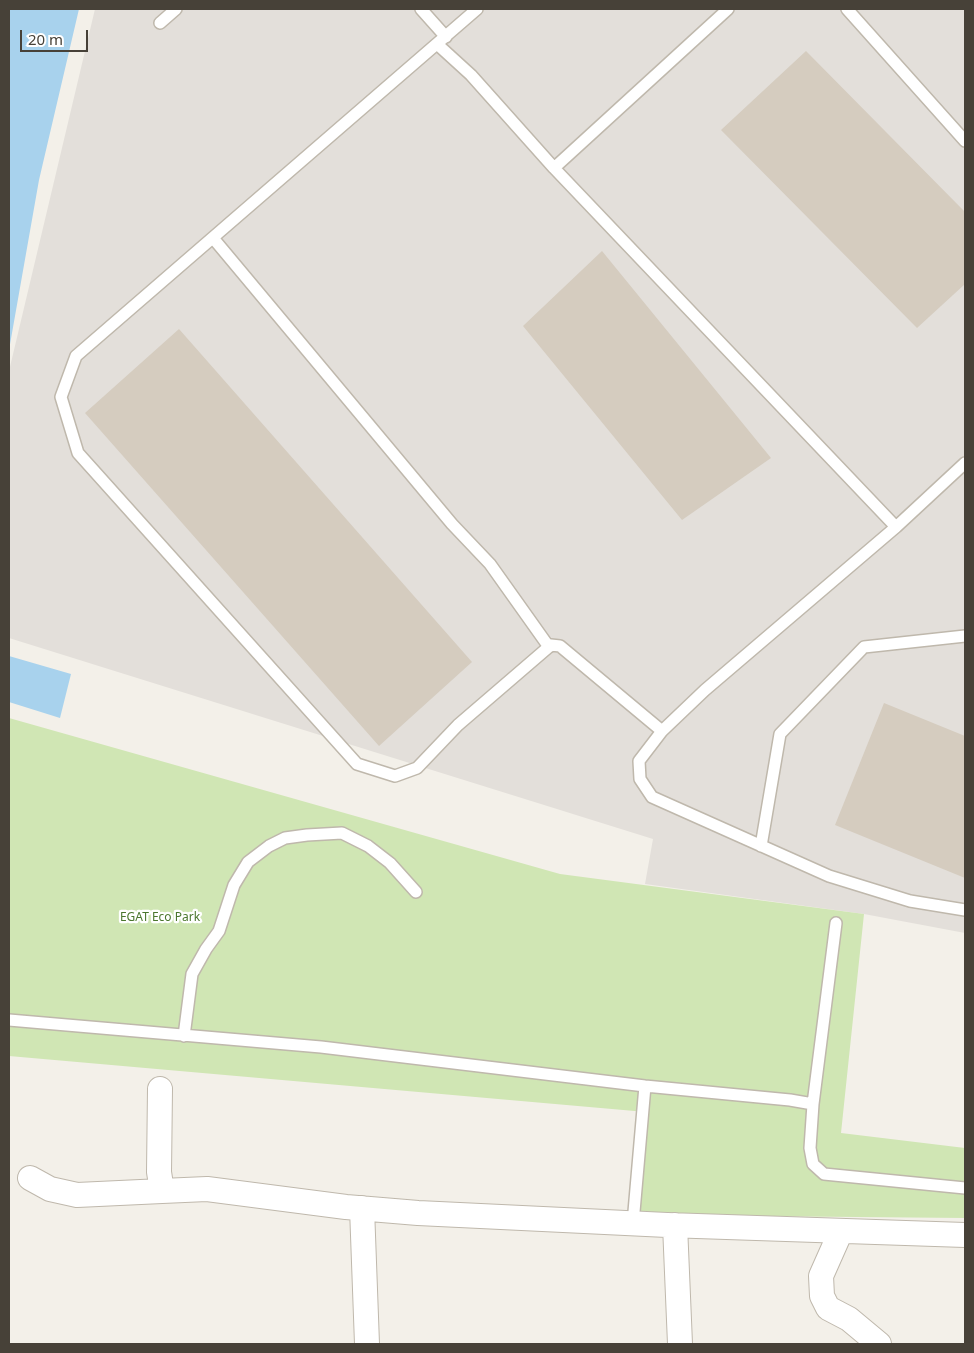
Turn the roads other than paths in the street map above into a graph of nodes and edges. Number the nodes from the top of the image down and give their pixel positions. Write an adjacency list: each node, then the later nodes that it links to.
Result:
1 (176, 9): 6 (lane)
2 (421, 9): 7 (lane)
3 (477, 9): 7 (lane)
4 (728, 9): 9 (lane)
5 (847, 9): 8 (lane)
6 (160, 23)
7 (441, 40): 9 (lane); 10 (lane)
8 (965, 140)
9 (554, 168): 12 (lane)
10 (213, 238): 14 (lane); 14 (lane)
11 (965, 463): 12 (lane)
12 (896, 527): 15 (lane)
13 (965, 636): 16 (lane)
14 (549, 647): 15 (lane)
15 (662, 731): 16 (lane)
16 (762, 846): 18 (lane)
17 (416, 892): 21 (lane)
18 (965, 910)
19 (836, 923): 24 (lane)
20 (9, 1020): 21 (lane)
21 (184, 1036): 22 (lane)
22 (645, 1086): 24 (lane); 29 (lane)
23 (160, 1089): 27 (street)
24 (813, 1104): 26 (lane)
25 (30, 1178): 27 (street)
26 (965, 1188)
27 (162, 1191): 28 (street)
28 (362, 1208): 29 (street); 33 (street)
29 (633, 1223): 30 (street)
30 (675, 1225): 31 (street); 34 (street)
31 (841, 1231): 32 (street); 35 (street)
32 (965, 1235)
33 (367, 1344)
34 (680, 1344)
35 (879, 1344)

